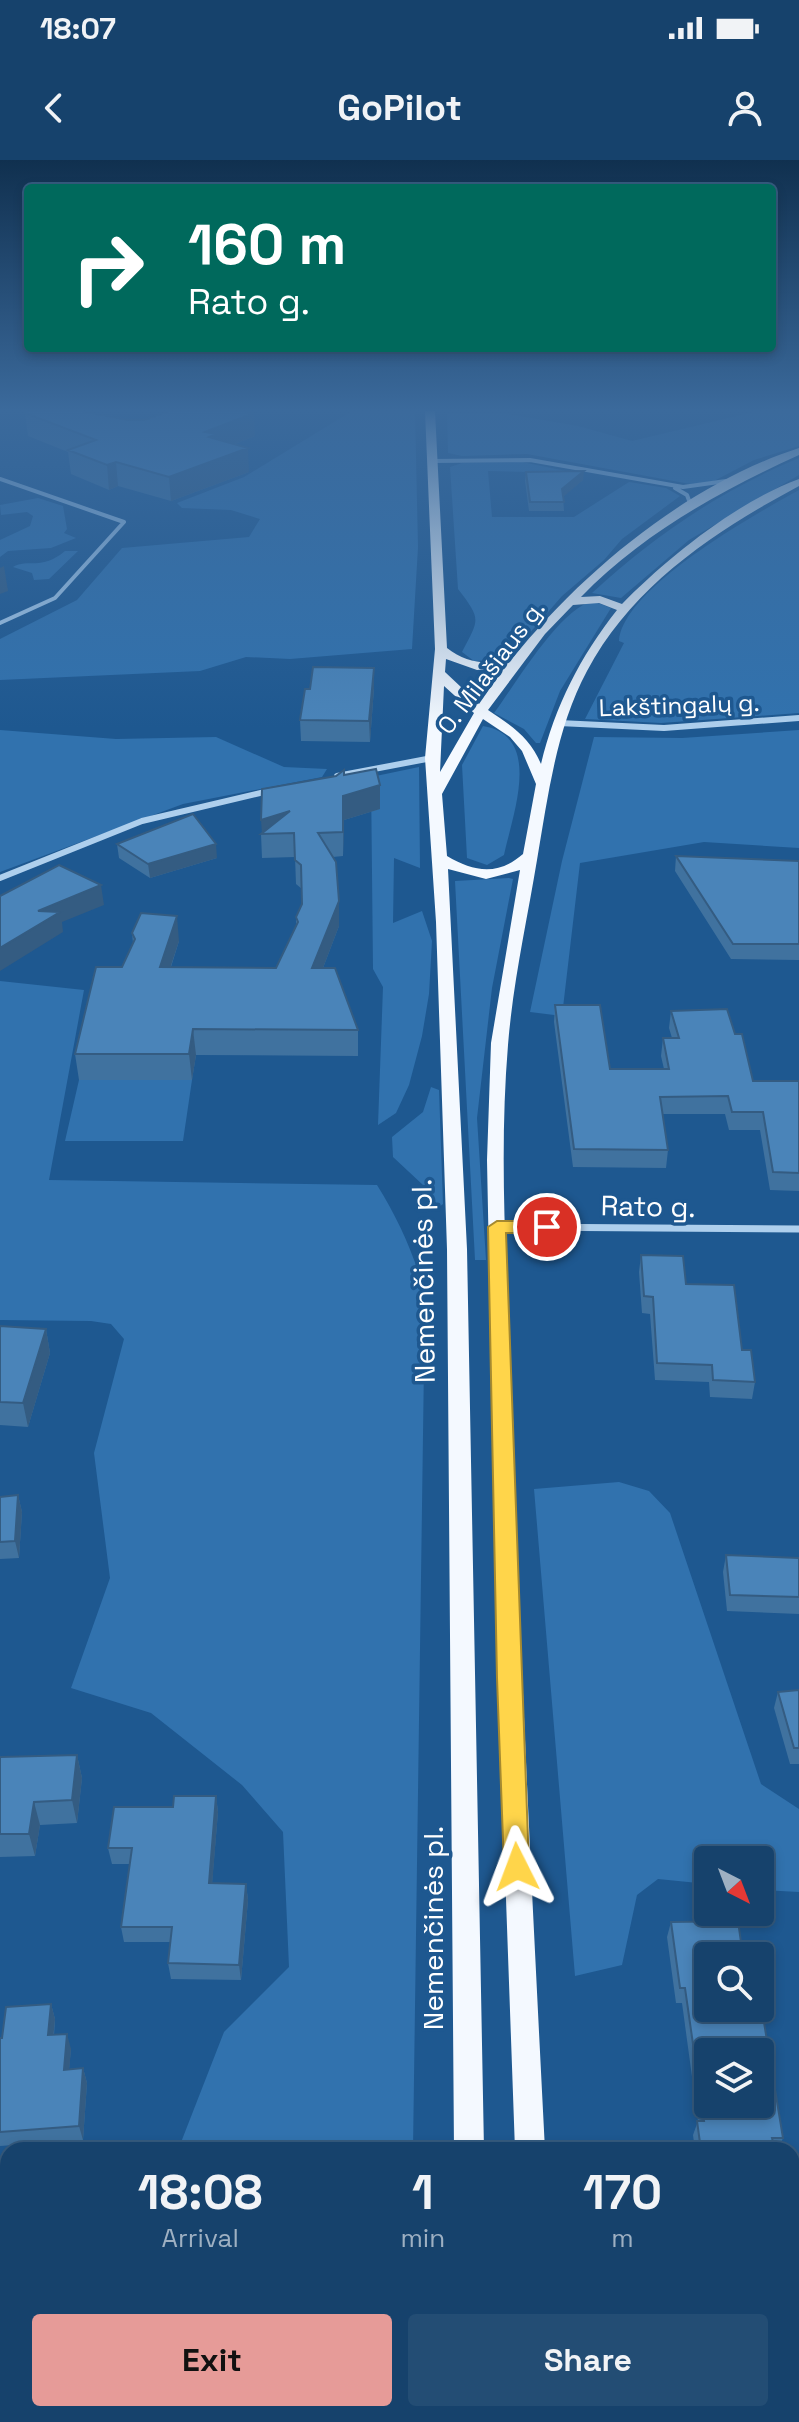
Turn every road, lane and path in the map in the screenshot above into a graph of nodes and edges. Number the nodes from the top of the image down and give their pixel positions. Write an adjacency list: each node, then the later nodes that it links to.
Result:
1 (108, 517): 7 (street)
2 (435, 517): 8 (main road, Nemenčinės pl.)
3 (676, 517): 5 (main road, O. Milašiaus g.)
4 (743, 517): 6 (main road)
5 (568, 602): 6 (main road); 9 (main road, O. Milašiaus g.)
6 (624, 609): 13 (main road)
7 (0, 623)
8 (441, 649): 9 (main road); 10 (main road, Nemenčinės pl.)
9 (518, 661): 11 (main road, O. Milašiaus g.)
10 (440, 674): 11 (main road); 14 (main road, Nemenčinės pl.)
11 (479, 712): 16 (main road); 18 (main road, O. Milašiaus g.)
12 (799, 718): 13 (street, Lakštingalų g.)
13 (559, 723): 16 (main road)
14 (432, 758): 15 (street); 18 (main road, Nemenčinės pl.)
15 (320, 780)
16 (541, 781): 19 (main road)
17 (290, 786): 21 (street)
18 (436, 795): 20 (main road, Nemenčinės pl.)
19 (531, 855): 20 (main road); 22 (main road)
20 (439, 858): 24 (main road, Nemenčinės pl.)
21 (0, 878)
22 (497, 1227): 23 (street, Rato g.); 25 (main road)
23 (799, 1229)
24 (469, 2142)
25 (530, 2142)

